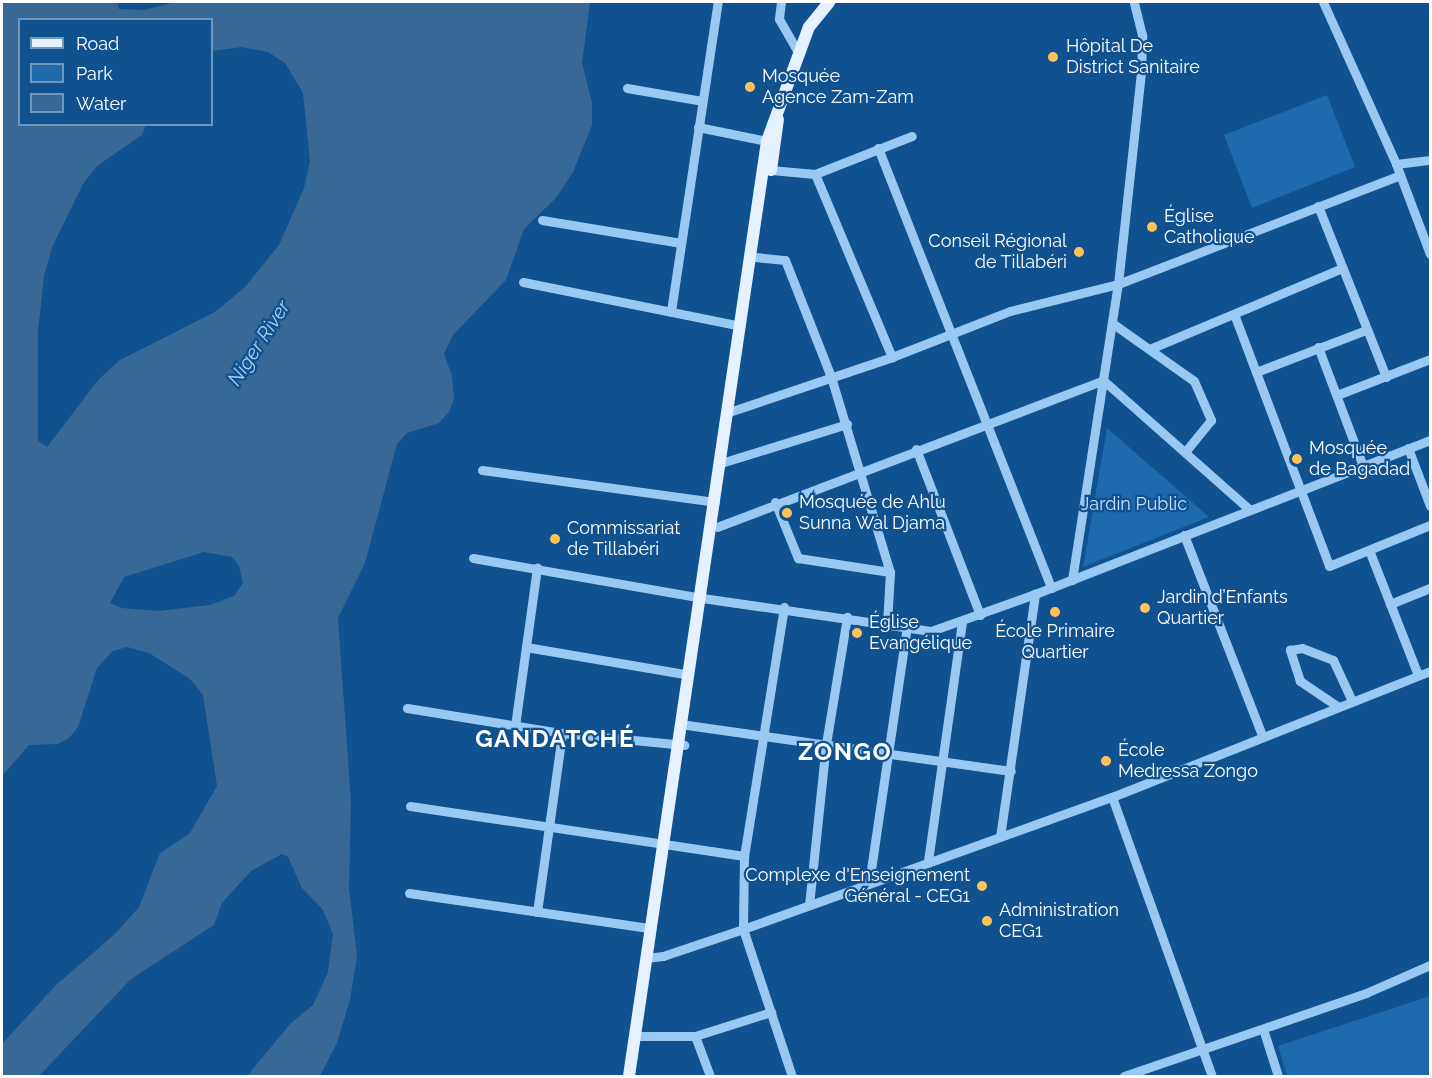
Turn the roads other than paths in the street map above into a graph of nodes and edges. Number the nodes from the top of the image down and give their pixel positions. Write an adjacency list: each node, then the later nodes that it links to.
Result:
1 (718, 2): 8 (street)
2 (781, 2): 6 (street)
3 (829, 2): 6 (main road)
4 (1134, 2): 26 (street)
5 (1323, 2): 15 (street)
6 (798, 52): 9 (main road)
7 (627, 88): 8 (street)
8 (702, 101): 10 (street)
9 (778, 108): 12 (main road); 16 (main road)
10 (698, 127): 12 (street); 21 (street)
11 (912, 136): 13 (street)
12 (767, 141): 30 (main road)
13 (878, 148): 17 (street); 32 (street)
14 (1431, 160): 15 (street)
15 (1396, 164): 18 (street)
16 (771, 170): 17 (street); 23 (main road)
17 (815, 174): 35 (street)
18 (1400, 175): 19 (street); 22 (street)
19 (1318, 206): 24 (street); 26 (street)
20 (542, 220): 21 (street)
21 (681, 243): 27 (street)
22 (1431, 255)
23 (755, 257): 38 (street); 42 (main road)
24 (1342, 268): 28 (street); 31 (street)
25 (523, 282): 27 (street)
26 (1118, 284): 29 (street); 32 (street)
27 (671, 311): 30 (street)
28 (1234, 314): 34 (street); 37 (street)
29 (1112, 322): 34 (street); 40 (street)
30 (741, 326): 42 (main road)
31 (1366, 330): 33 (street); 39 (street)
32 (951, 333): 35 (street); 43 (street)
33 (1318, 347): 37 (street); 41 (street)
34 (1152, 348): 48 (street)
35 (892, 357): 38 (street)
36 (1431, 359): 39 (street)
37 (1256, 372): 53 (street)
38 (831, 377): 42 (street); 44 (street)
39 (1386, 377): 41 (street)
40 (1103, 380): 43 (street); 48 (street); 65 (street)
41 (1337, 395): 50 (street)
42 (733, 411): 49 (main road)
43 (986, 423): 47 (street); 66 (street)
44 (847, 424): 49 (street); 52 (street)
45 (1431, 440): 46 (street)
46 (1408, 448): 50 (street); 56 (street)
47 (915, 449): 52 (street); 72 (street)
48 (1185, 452): 57 (street)
49 (724, 463): 54 (main road); 59 (main road)
50 (1363, 466): 53 (street)
51 (482, 470): 54 (street)
52 (862, 470): 55 (street); 64 (street)
53 (1300, 490): 57 (street); 61 (street)
54 (715, 502): 69 (main road)
55 (775, 502): 59 (street); 64 (street)
56 (1431, 506)
57 (1249, 509): 60 (street)
58 (1431, 525): 61 (street)
59 (717, 527): 69 (main road)
60 (1184, 535): 65 (street); 88 (street)
61 (1369, 550): 70 (street)
62 (473, 558): 63 (street)
63 (537, 568): 69 (street); 77 (street)
64 (890, 572): 75 (street)
65 (1072, 580): 66 (street)
66 (1051, 588): 68 (street)
67 (1431, 588): 70 (street)
68 (1035, 594): 72 (street); 93 (street)
69 (705, 599): 71 (street); 79 (main road); 84 (main road)
70 (1390, 604): 80 (street)
71 (784, 607): 73 (street); 87 (street)
72 (980, 615): 74 (street)
73 (847, 617): 75 (street); 89 (street)
74 (962, 622): 76 (street); 92 (street)
75 (887, 624): 76 (street)
76 (907, 627): 91 (street)
77 (526, 646): 79 (street); 85 (street)
78 (1431, 671): 80 (street)
79 (689, 675): 90 (main road)
80 (1418, 675): 81 (street)
81 (1352, 700): 82 (street); 82 (street)
82 (1337, 706): 88 (street)
83 (407, 708): 85 (street)
84 (687, 725): 87 (street); 90 (main road)
85 (515, 726): 86 (street)
86 (562, 733): 90 (street); 96 (street)
87 (763, 735): 89 (street); 99 (street)
88 (1262, 735): 94 (street)
89 (826, 744): 91 (street); 103 (street)
90 (682, 745): 98 (main road)
91 (888, 753): 92 (street); 101 (street)
92 (943, 761): 93 (street); 100 (street)
93 (1011, 771): 97 (street)
94 (1112, 798): 97 (street); 113 (street)
95 (410, 806): 96 (street)
96 (549, 829): 98 (street); 104 (street)
97 (1000, 837): 100 (street)
98 (665, 842): 99 (street); 105 (main road); 107 (main road)
99 (744, 856): 106 (street)
100 (928, 861): 101 (street)
101 (869, 883): 103 (street)
102 (409, 893): 104 (street)
103 (809, 905): 106 (street)
104 (537, 912): 105 (street)
105 (650, 928): 107 (main road)
106 (743, 929): 107 (street); 109 (street)
107 (649, 958): 111 (main road); 114 (main road)
108 (1431, 965): 110 (street)
109 (771, 1012): 112 (street); 117 (street)
110 (1263, 1029): 113 (street); 120 (street)
111 (640, 1036): 112 (street); 115 (main road)
112 (695, 1036): 116 (street)
113 (1205, 1049): 118 (street); 119 (street)
114 (629, 1077)
115 (634, 1077)
116 (710, 1077)
117 (792, 1077)
118 (1124, 1077)
119 (1212, 1077)
120 (1278, 1077)

